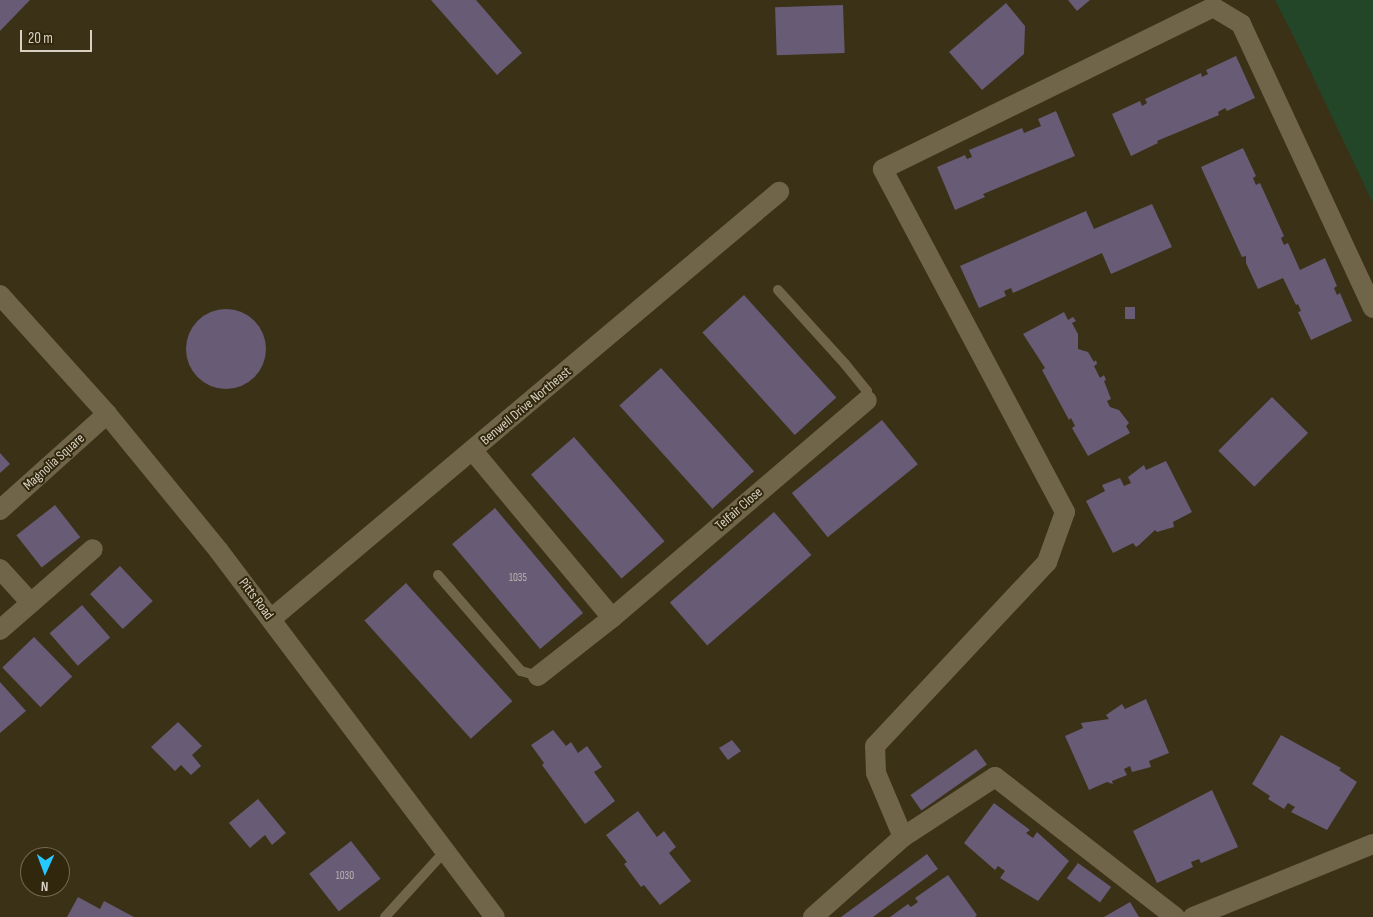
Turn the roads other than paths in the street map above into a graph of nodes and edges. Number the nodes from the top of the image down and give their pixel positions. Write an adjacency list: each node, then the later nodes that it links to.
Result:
1 (779, 192): 7 (street, Benwell Drive Northeast)
2 (778, 290): 5 (lane)
3 (0, 295): 6 (street, Pitts Road)
4 (1373, 308): 17 (street)
5 (867, 400): 13 (street, Telfair Close)
6 (107, 414): 8 (street, Magnolia Square); 14 (street, Pitts Road)
7 (473, 451): 13 (street); 14 (street, Benwell Drive Northeast)
8 (0, 510)
9 (93, 548): 12 (street)
10 (0, 569): 12 (street)
11 (438, 575): 16 (lane)
12 (30, 603): 15 (street)
13 (612, 618): 16 (street, Telfair Close)
14 (271, 620): 19 (street, Pitts Road)
15 (0, 630)
16 (538, 676)
17 (903, 837): 22 (street); 23 (street)
18 (1373, 844): 24 (street)
19 (445, 851): 20 (lane); 21 (street, Pitts Road)
20 (385, 917)
21 (495, 917)
22 (813, 917)
23 (1175, 917)
24 (1193, 917)

